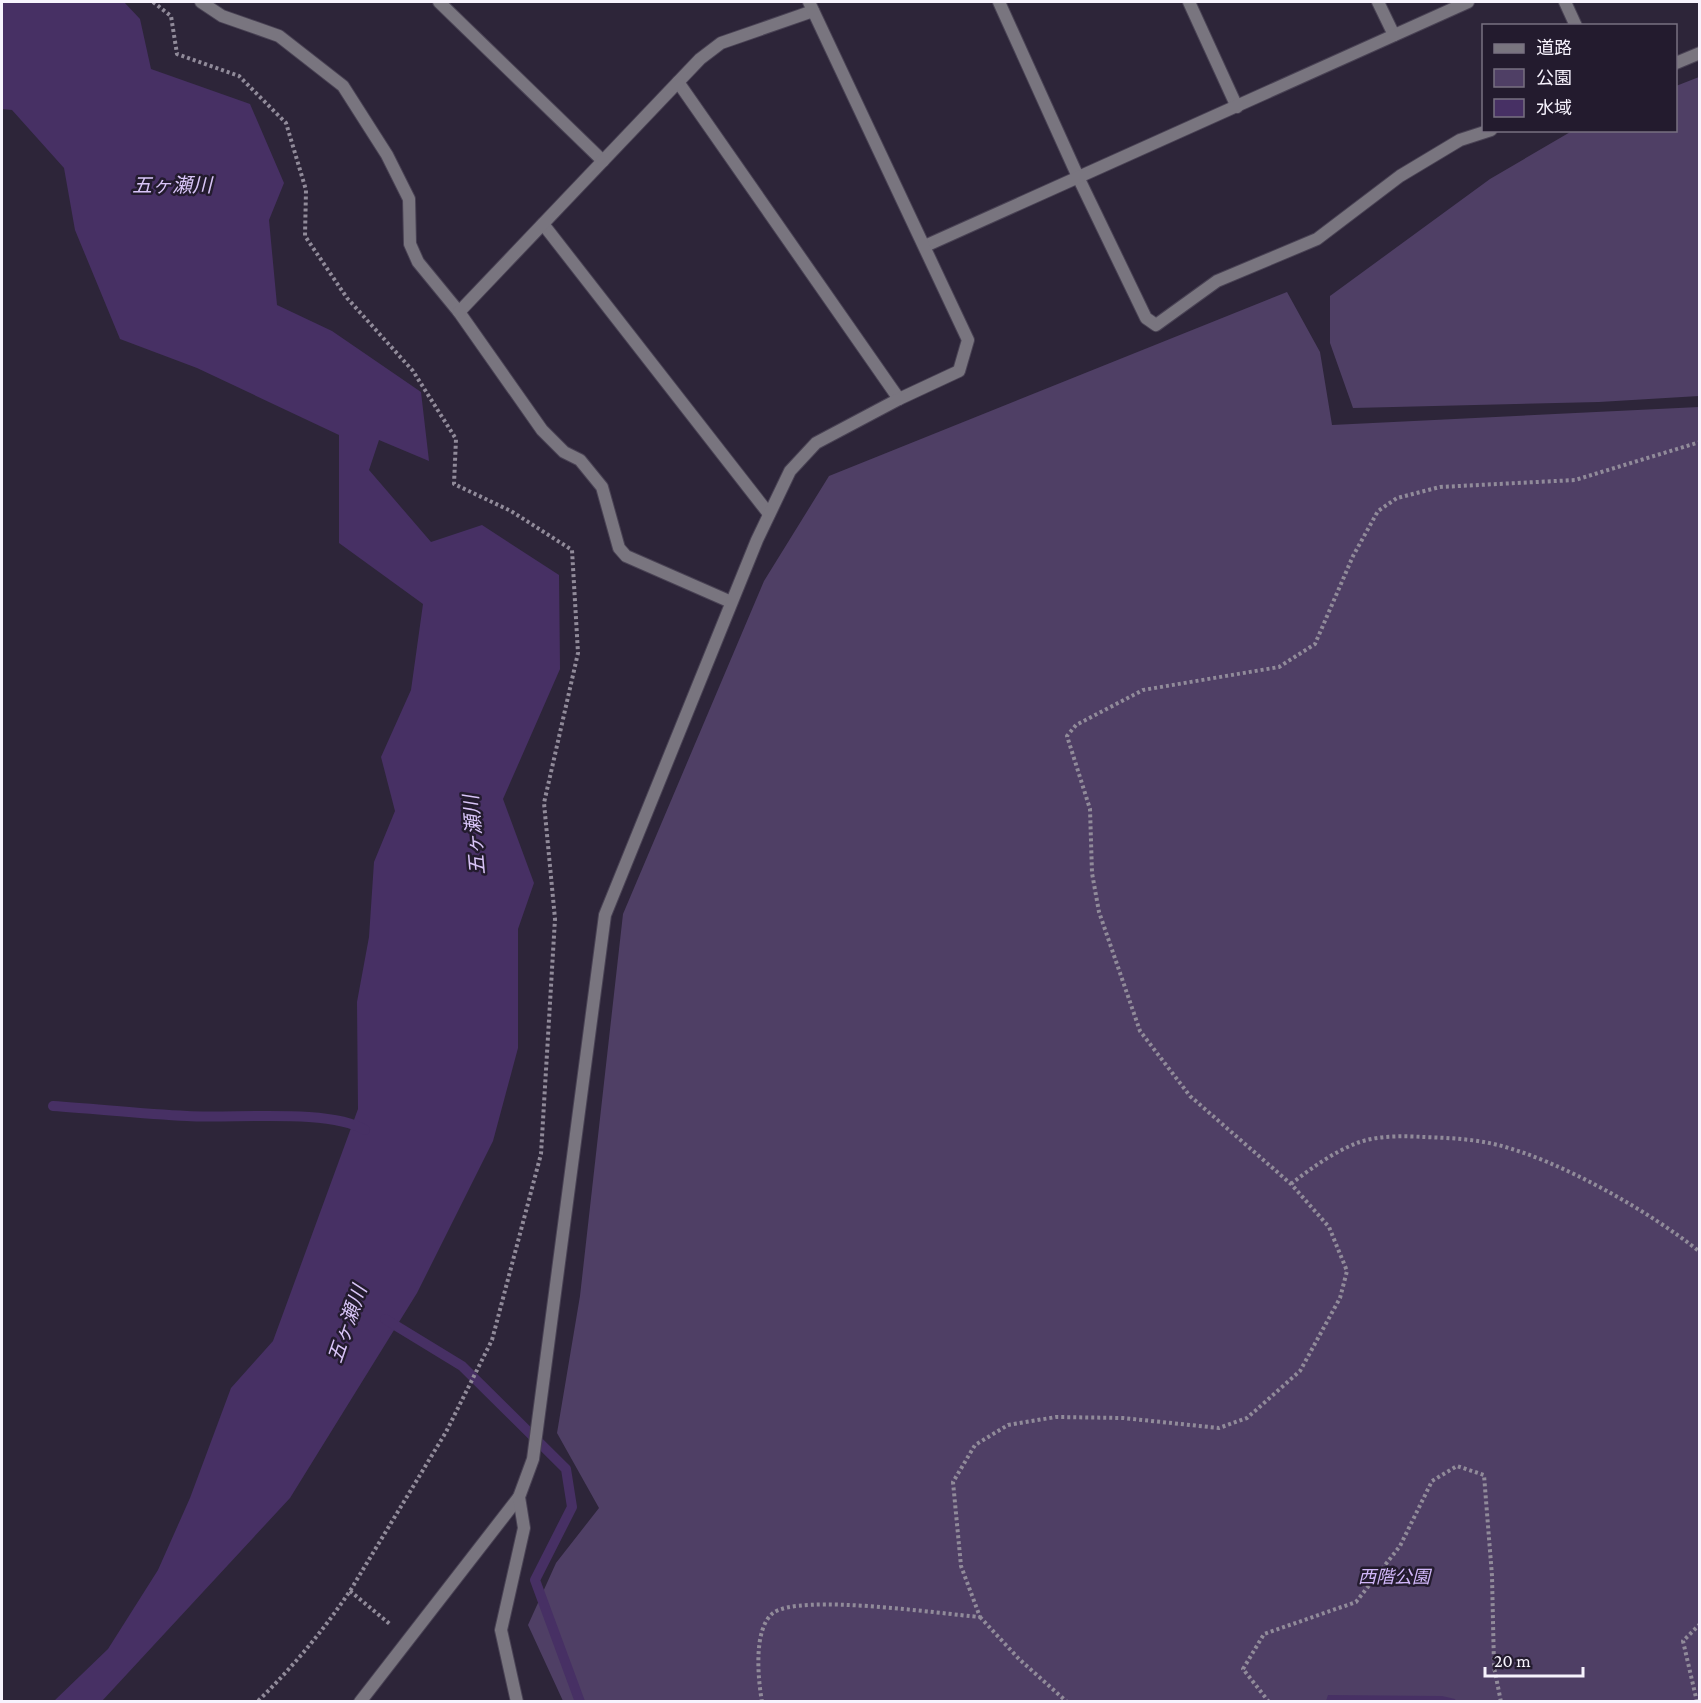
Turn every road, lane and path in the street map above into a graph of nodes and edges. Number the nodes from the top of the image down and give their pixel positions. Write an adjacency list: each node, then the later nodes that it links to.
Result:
1 (153, 2): 29 (path)
2 (201, 2): 21 (street)
3 (439, 2): 17 (street)
4 (999, 2): 18 (street)
5 (1189, 2): 15 (street)
6 (1378, 2): 11 (street)
7 (1468, 2): 11 (street)
8 (1565, 2): 10 (street)
9 (811, 6): 14 (street); 20 (street)
10 (1575, 24)
11 (1394, 35): 15 (street)
12 (1700, 53): 13 (street)
13 (1677, 63)
14 (678, 82): 17 (street); 22 (street)
15 (1237, 107): 18 (street)
16 (1486, 132): 18 (street)
17 (603, 161): 19 (street)
18 (1079, 179): 20 (street)
19 (543, 224): 21 (street); 24 (street)
20 (925, 246): 22 (street)
21 (459, 312): 25 (street)
22 (899, 399): 24 (street)
23 (1700, 442): 26 (path)
24 (769, 514): 25 (street)
25 (731, 602): 28 (street)
26 (1291, 1184): 27 (path); 30 (path)
27 (1700, 1252)
28 (519, 1497): 32 (street); 35 (street)
29 (350, 1591): 32 (path); 33 (path)
30 (980, 1617): 36 (path); 37 (path)
31 (1700, 1624): 40 (path)
32 (410, 1639): 34 (street)
33 (257, 1701)
34 (360, 1701)
35 (518, 1701)
36 (762, 1701)
37 (1067, 1701)
38 (1269, 1701): 39 (path)
39 (1501, 1701)
40 (1697, 1701)

